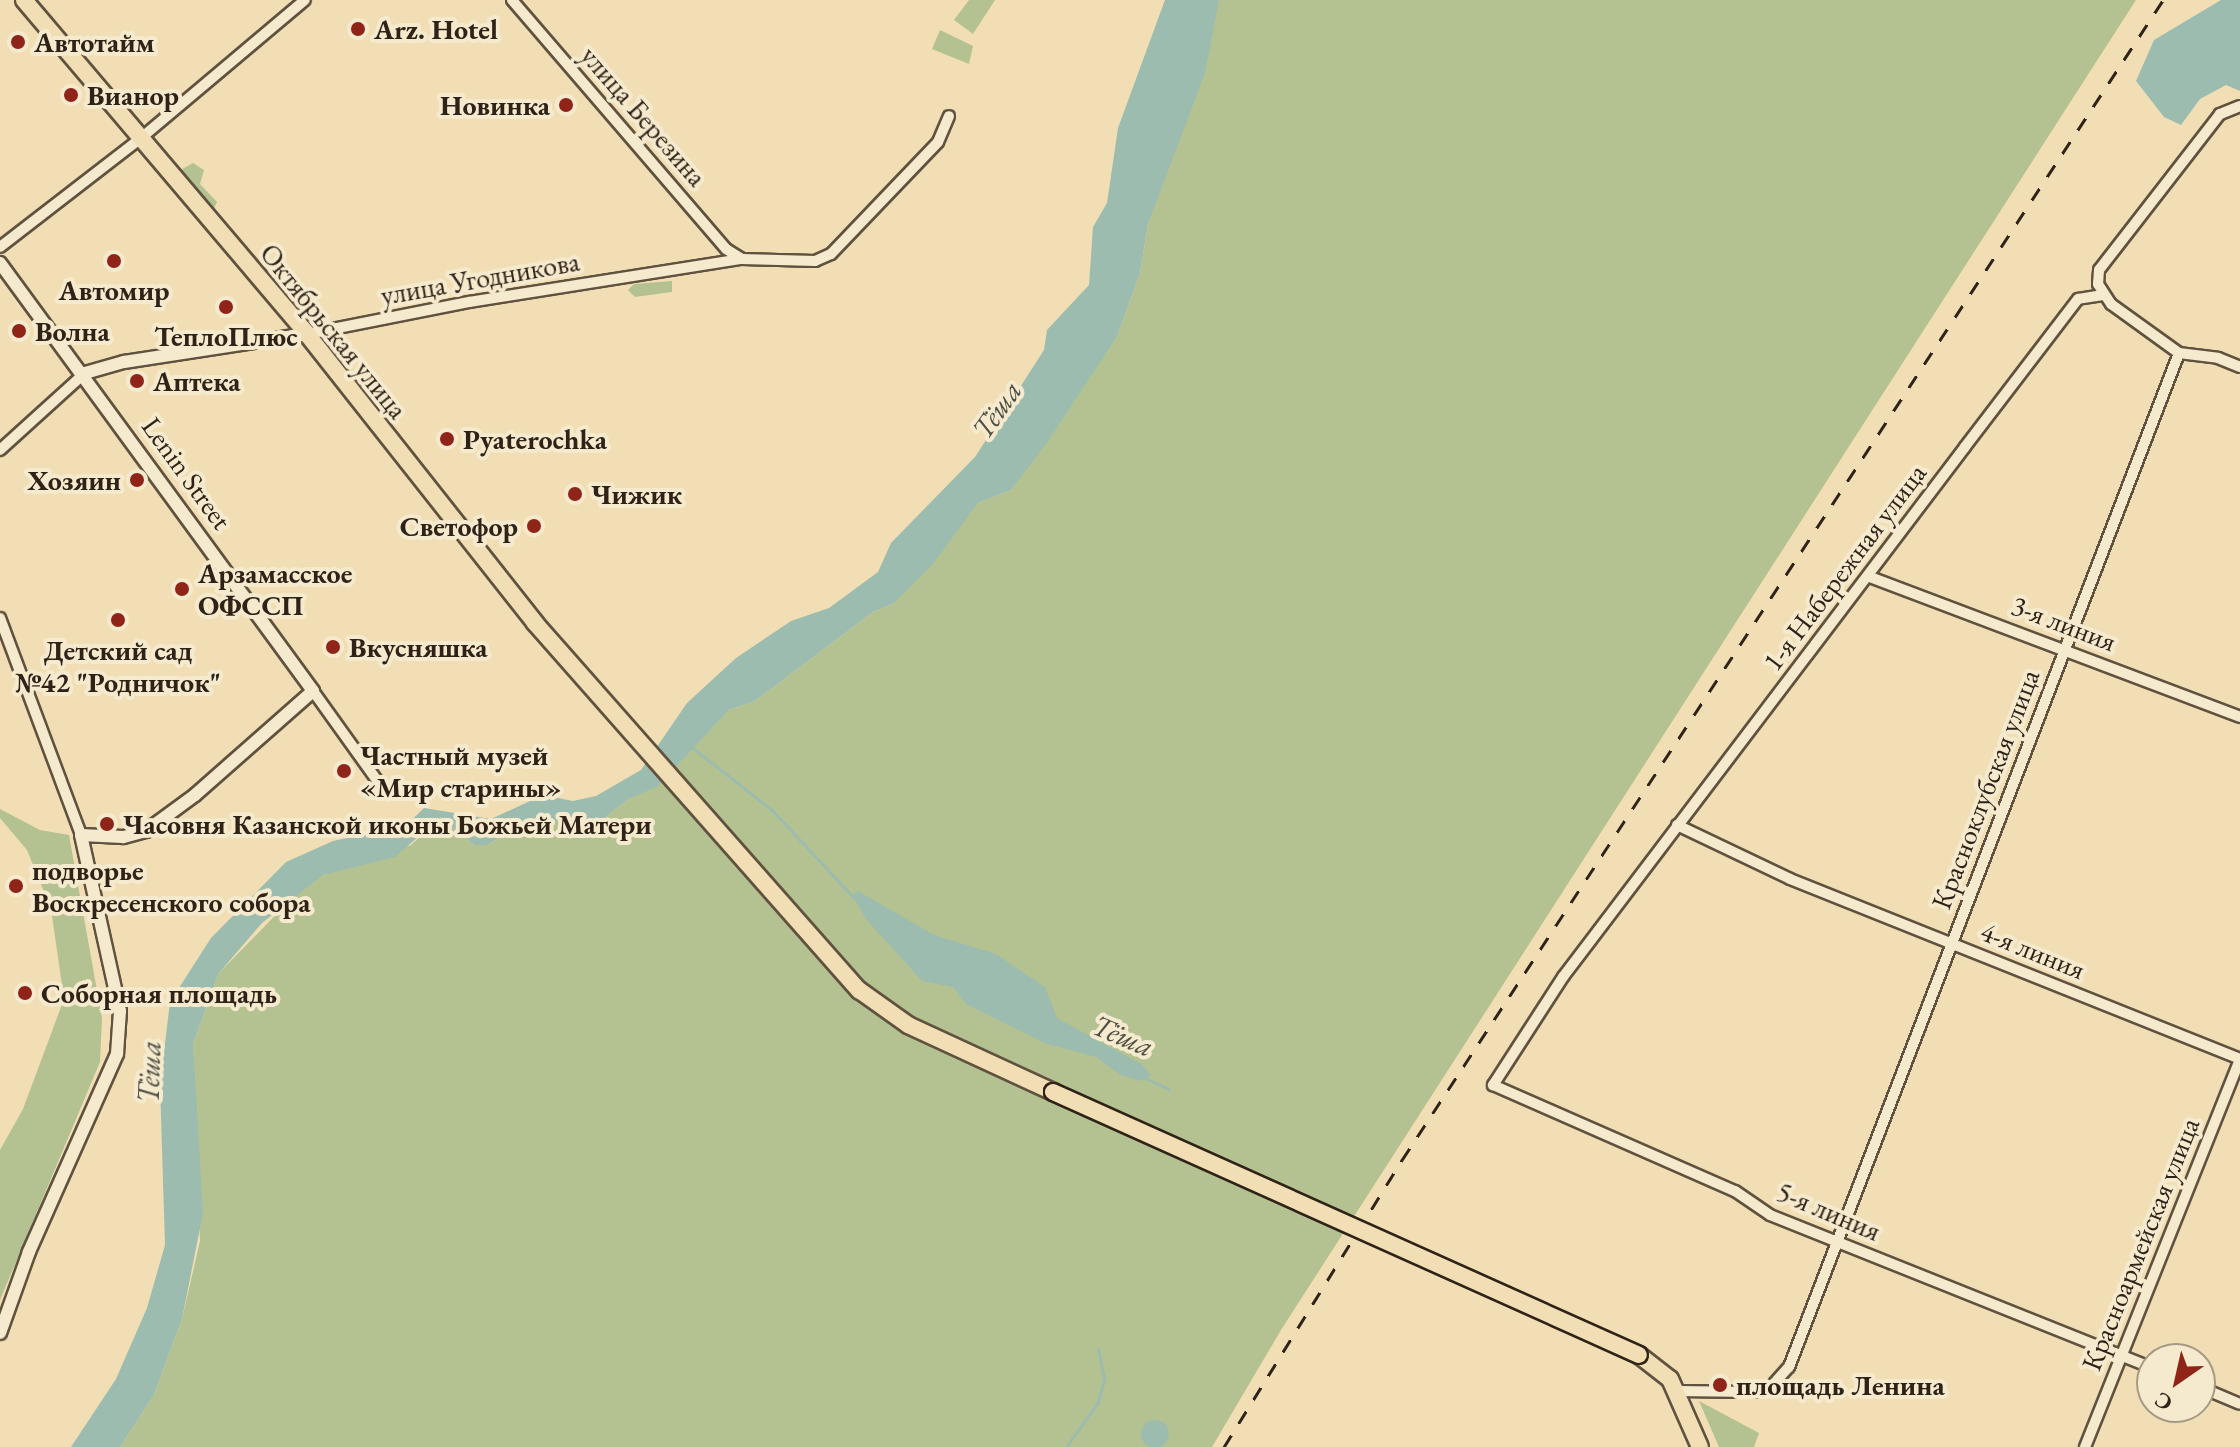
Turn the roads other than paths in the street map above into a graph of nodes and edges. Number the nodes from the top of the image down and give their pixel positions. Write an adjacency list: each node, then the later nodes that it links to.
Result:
1 (24, 0): 6 (main road, Октябрьская улица)
2 (305, 0): 6 (street)
3 (512, 0): 8 (street, улица Березина)
4 (2240, 106): 10 (street)
5 (949, 116): 8 (street, улица Угодникова)
6 (141, 138): 7 (street); 11 (main road, Октябрьская улица)
7 (0, 247)
8 (742, 259): 11 (street, улица Угодникова)
9 (0, 263): 14 (street, Lenin Street)
10 (2103, 295): 12 (street); 16 (street, 1-я Набережная улица)
11 (307, 334): 14 (street, улица Угодникова); 31 (main road, Октябрьская улица, bridge)
12 (2179, 353): 13 (street); 18 (street, Красноклубская улица)
13 (2240, 367)
14 (85, 373): 15 (street); 19 (street, Lenin Street)
15 (0, 450)
16 (1870, 577): 18 (street, 3-я линия); 22 (street, 1-я Набережная улица)
17 (0, 618): 23 (street)
18 (2065, 649): 20 (street, 3-я линия); 24 (street, Красноклубская улица)
19 (313, 691): 21 (street, Lenin Street); 23 (street)
20 (2240, 717)
21 (386, 793)
22 (1677, 825): 24 (street, 4-я линия); 26 (street, 1-я Набережная улица)
23 (81, 835): 28 (street)
24 (1951, 943): 25 (street, 4-я линия); 27 (street, Красноклубская улица)
25 (2240, 1060): 29 (street, Красноармейская улица)
26 (1493, 1085): 27 (street, 5-я линия)
27 (1837, 1244): 29 (street, 5-я линия); 31 (street, Красноклубская улица)
28 (0, 1333)
29 (2121, 1353): 30 (street, 5-я линия); 35 (street, Красноармейская улица)
30 (2136, 1360)
31 (1677, 1391): 34 (main road)
32 (2216, 1394): 33 (street)
33 (2240, 1404)
34 (1700, 1447)
35 (2085, 1447)

